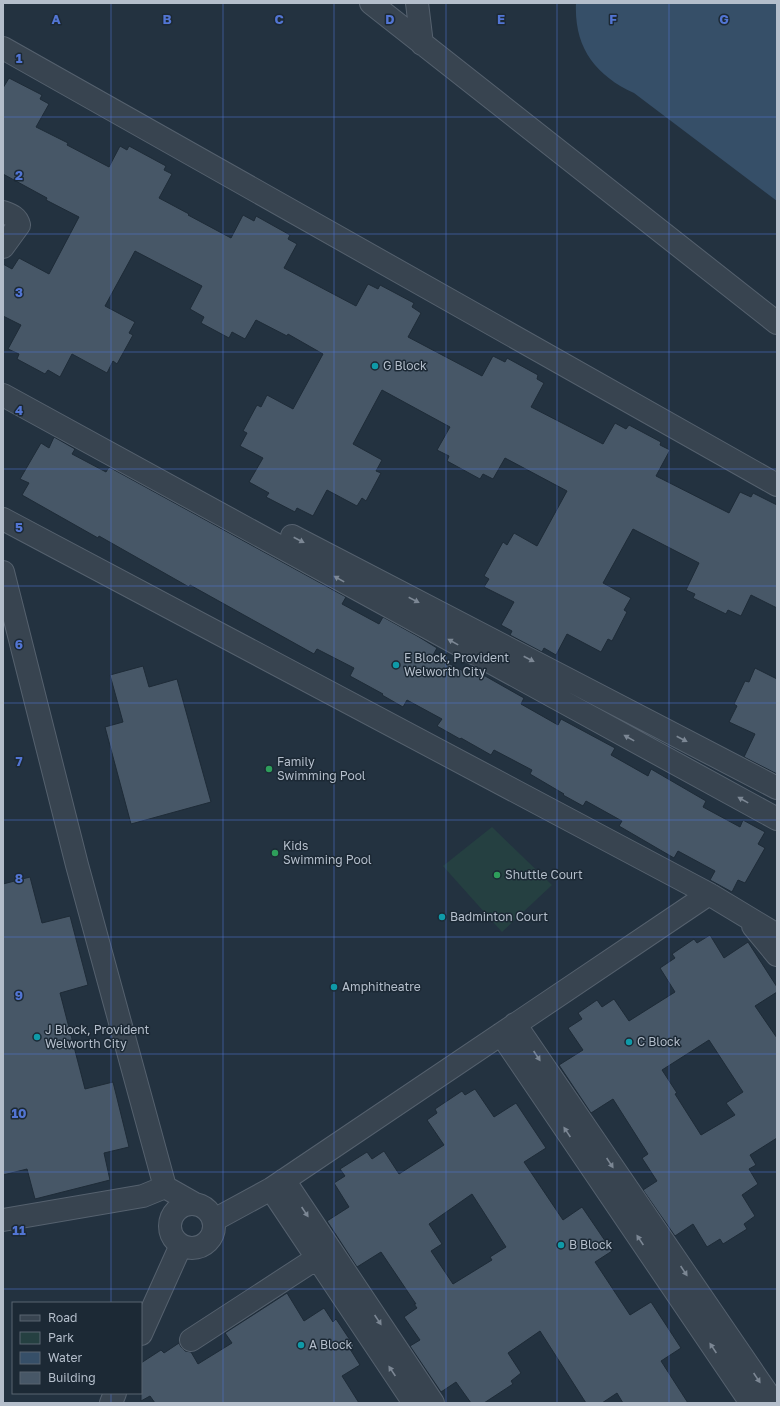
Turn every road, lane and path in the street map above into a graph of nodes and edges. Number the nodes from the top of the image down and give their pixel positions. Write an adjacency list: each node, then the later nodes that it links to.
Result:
1 (371, 3): 3 (street)
2 (418, 3): 3 (street)
3 (422, 44): 7 (street)
4 (3, 48): 10 (street)
5 (3, 212): 6 (street)
6 (3, 248)
7 (777, 323)
8 (3, 386): 13 (street, one-way to 13)
9 (3, 395): 14 (street, one-way to 9)
10 (777, 485)
11 (3, 520): 15 (street)
12 (3, 572): 21 (street)
13 (777, 788)
14 (777, 819)
15 (708, 894): 16 (street); 19 (street)
16 (744, 914): 17 (street); 18 (street)
17 (777, 935)
18 (777, 955)
19 (508, 1029): 20 (street); 31 (street, one-way to 19); 32 (street, one-way to 32)
20 (277, 1184): 24 (street); 26 (street); 30 (street, one-way to 30)
21 (165, 1187): 22 (street); 23 (street)
22 (196, 1204): 24 (street); 25 (street)
23 (3, 1220)
24 (214, 1220): 25 (street)
25 (181, 1245): 27 (street)
26 (317, 1258): 28 (street); 29 (street, one-way to 26)
27 (142, 1332)
28 (191, 1340)
29 (414, 1403)
30 (433, 1403)
31 (751, 1403)
32 (774, 1403)

